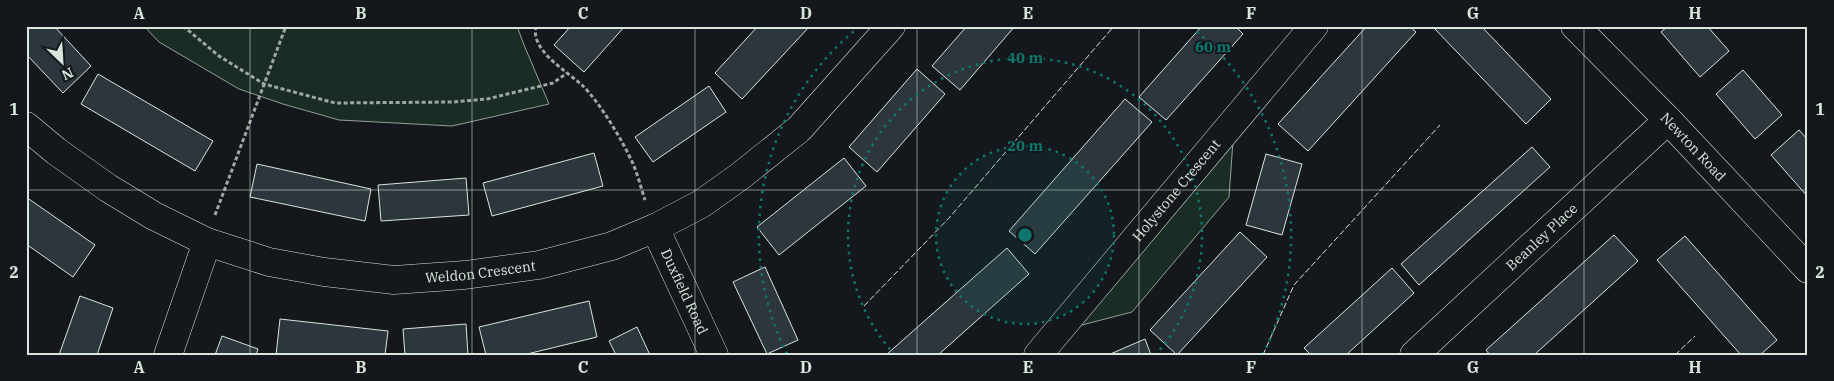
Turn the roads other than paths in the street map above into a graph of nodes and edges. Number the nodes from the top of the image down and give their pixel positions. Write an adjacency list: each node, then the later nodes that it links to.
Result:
1 (891, 26): 6 (street, Weldon Crescent)
2 (1314, 26): 11 (street, Holystone Crescent)
3 (1575, 26): 4 (street, Newton Road)
4 (1668, 120): 8 (street, Newton Road); 12 (street, Beanley Place)
5 (26, 126): 7 (street, Weldon Crescent)
6 (655, 228): 7 (street, Weldon Crescent); 10 (street, Duxfield Road)
7 (207, 242): 9 (street)
8 (1808, 270)
9 (168, 355)
10 (714, 355)
11 (1038, 355)
12 (1414, 355)

